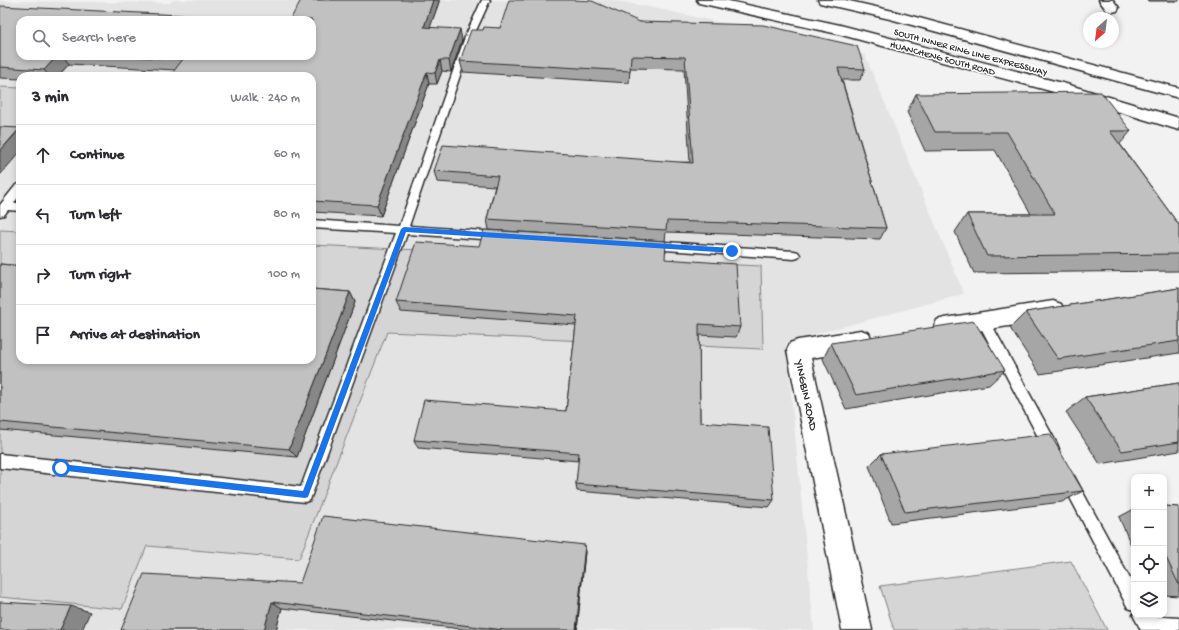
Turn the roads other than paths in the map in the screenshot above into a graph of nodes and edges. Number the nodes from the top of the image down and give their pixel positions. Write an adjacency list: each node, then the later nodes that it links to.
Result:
1 (486, 0): 14 (lane)
2 (704, 0): 9 (main road, HUANCHENG SOUTH ROAD)
3 (762, 0): 8 (main road, SOUTH INNER RING LINE EXPRESSWAY)
4 (825, 0): 7 (main road, SOUTH INNER RING LINE EXPRESSWAY)
5 (886, 0): 6 (main road)
6 (1140, 68)
7 (1179, 93)
8 (1179, 110)
9 (1179, 124)
10 (16, 193): 12 (lane)
11 (16, 207): 12 (lane)
12 (3, 209)
13 (316, 224): 14 (lane)
14 (404, 229): 15 (lane); 22 (lane)
15 (507, 236)
16 (643, 245): 17 (lane)
17 (794, 255)
18 (1070, 307): 19 (main road)
19 (983, 320): 20 (main road); 23 (lane)
20 (922, 330)
21 (883, 336): 26 (main road, YINGBIN ROAD)
22 (0, 461)
23 (1131, 596)
24 (1143, 618): 25 (lane)
25 (1179, 626)
26 (857, 630)

